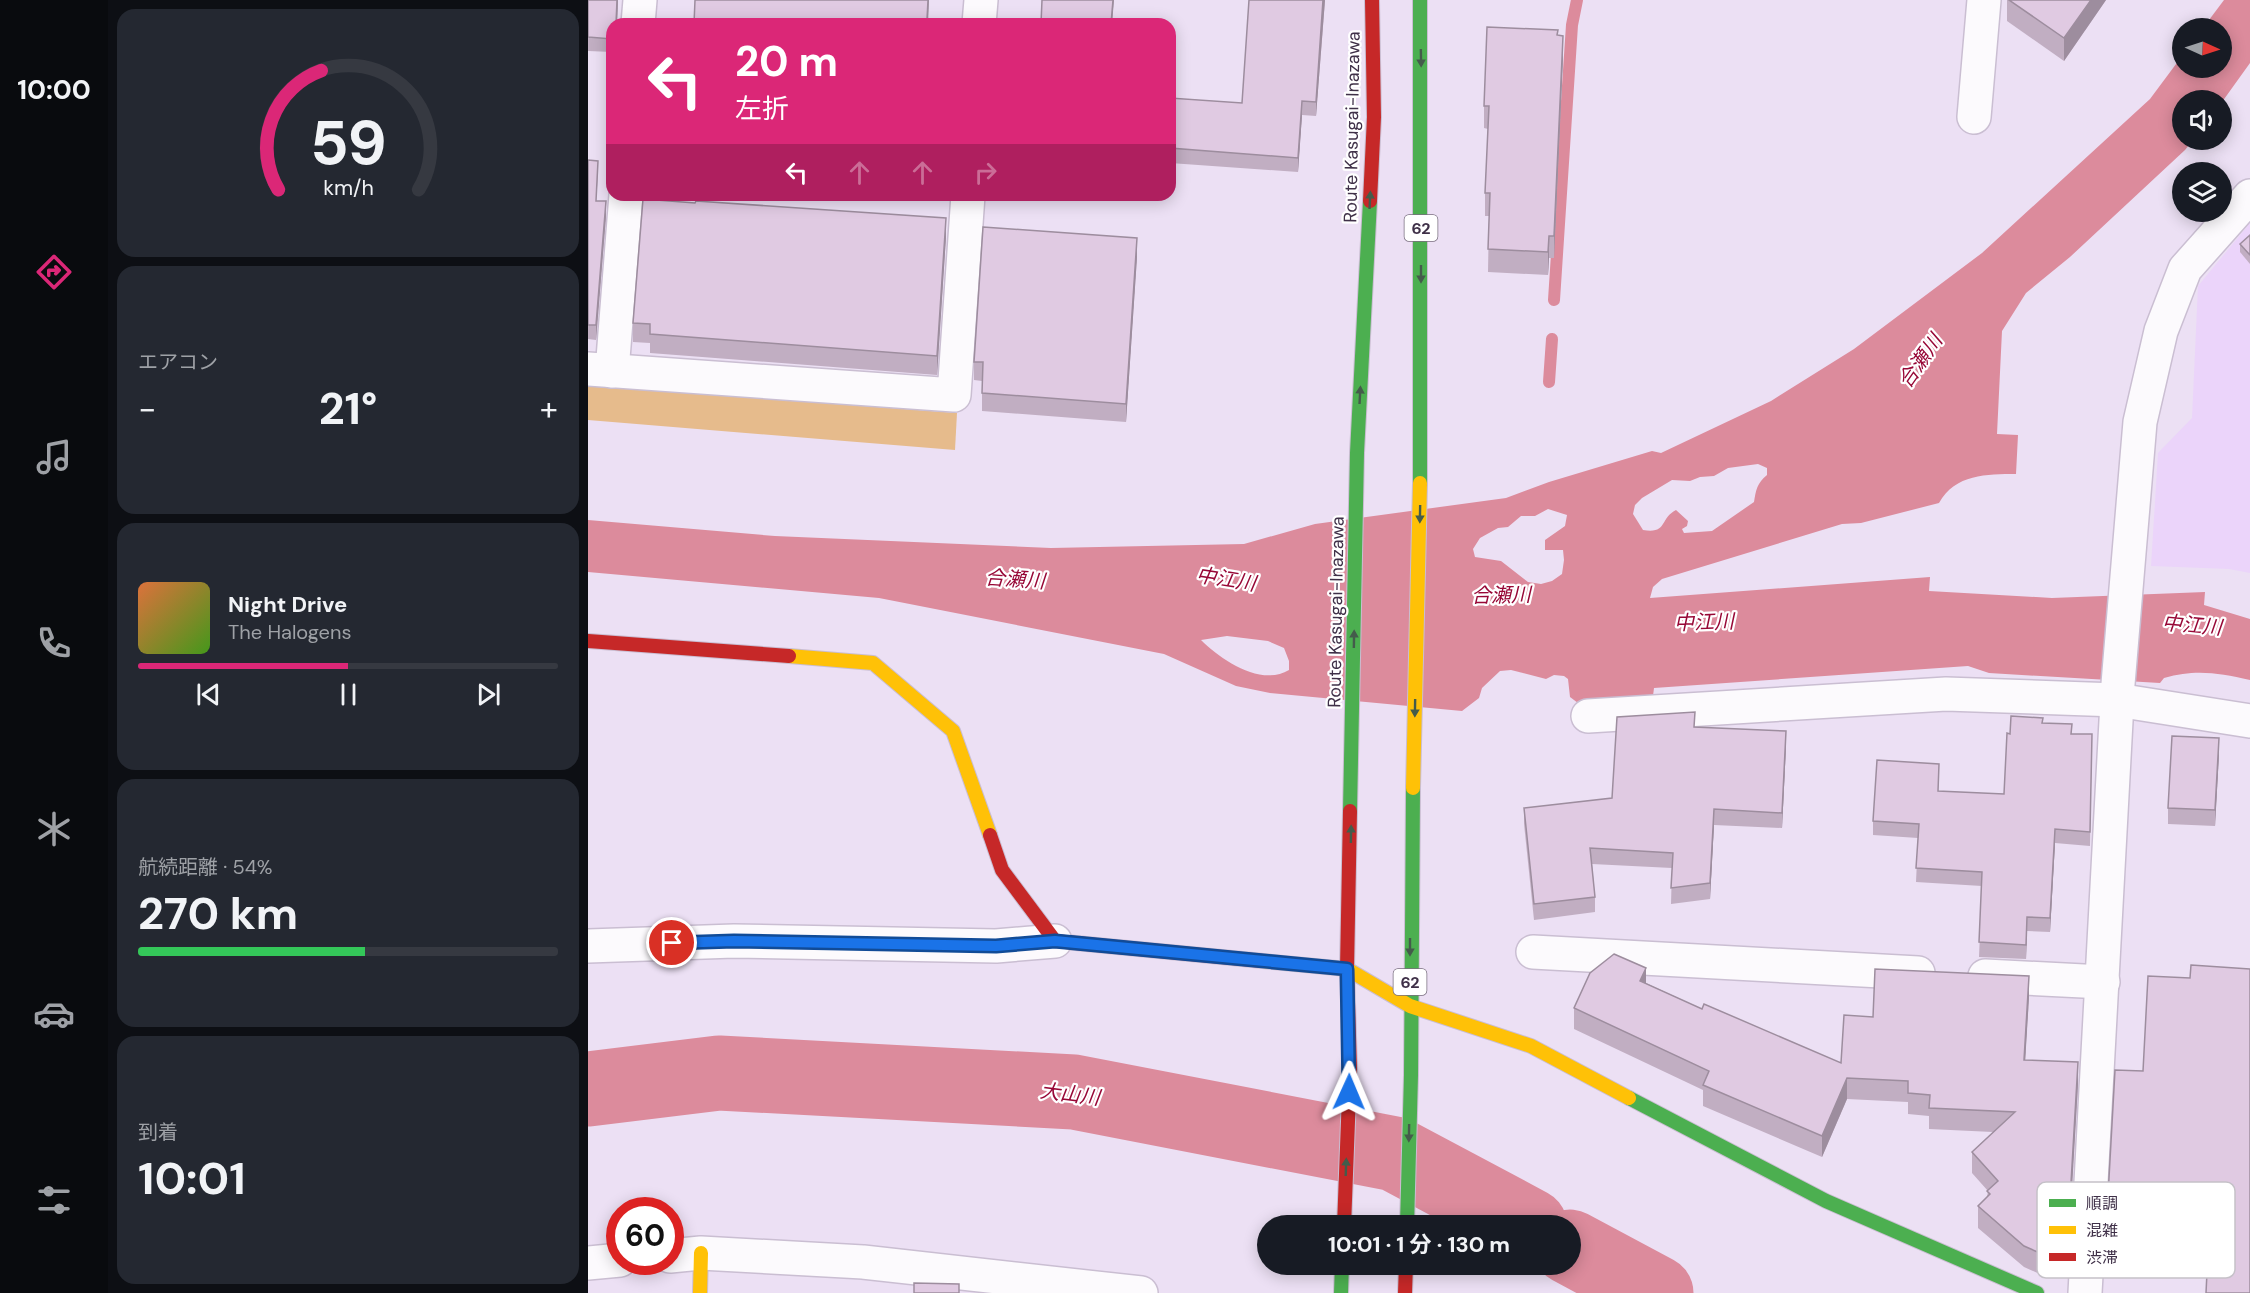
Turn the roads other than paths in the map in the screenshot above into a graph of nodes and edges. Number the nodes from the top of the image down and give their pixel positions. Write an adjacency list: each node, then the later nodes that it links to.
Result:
1 (640, 0): 6 (street)
2 (981, 0): 7 (street)
3 (1372, 0): 20 (main road, Route Kasugai-Inazawa, one-way to 3)
4 (1420, 0): 22 (main road, 62, one-way to 22)
5 (1984, 0): 8 (street)
6 (638, 18)
7 (980, 18)
8 (1974, 117)
9 (2250, 196): 14 (street)
10 (625, 201): 12 (street)
11 (968, 201): 12 (street)
12 (600, 370)
13 (588, 641): 17 (main road)
14 (2118, 692): 15 (street); 16 (street); 21 (street)
15 (1588, 716)
16 (2250, 721)
17 (1055, 941): 18 (street); 20 (main road)
18 (588, 946)
19 (1533, 952): 21 (street)
20 (1347, 969): 22 (main road); 24 (main road, Route Kasugai-Inazawa, one-way to 20)
21 (2103, 982): 23 (street)
22 (1410, 1006): 25 (main road, 62, one-way to 25); 36 (main road)
23 (2091, 1182)
24 (1344, 1215)
25 (1407, 1215)
26 (686, 1254): 32 (main road); 33 (street)
27 (606, 1261): 28 (street)
28 (588, 1263)
29 (1342, 1275): 34 (main road)
30 (1406, 1275): 35 (main road)
31 (2086, 1278): 37 (street)
32 (700, 1293)
33 (1141, 1293)
34 (1341, 1293)
35 (1405, 1293)
36 (2037, 1293)
37 (2085, 1293)

